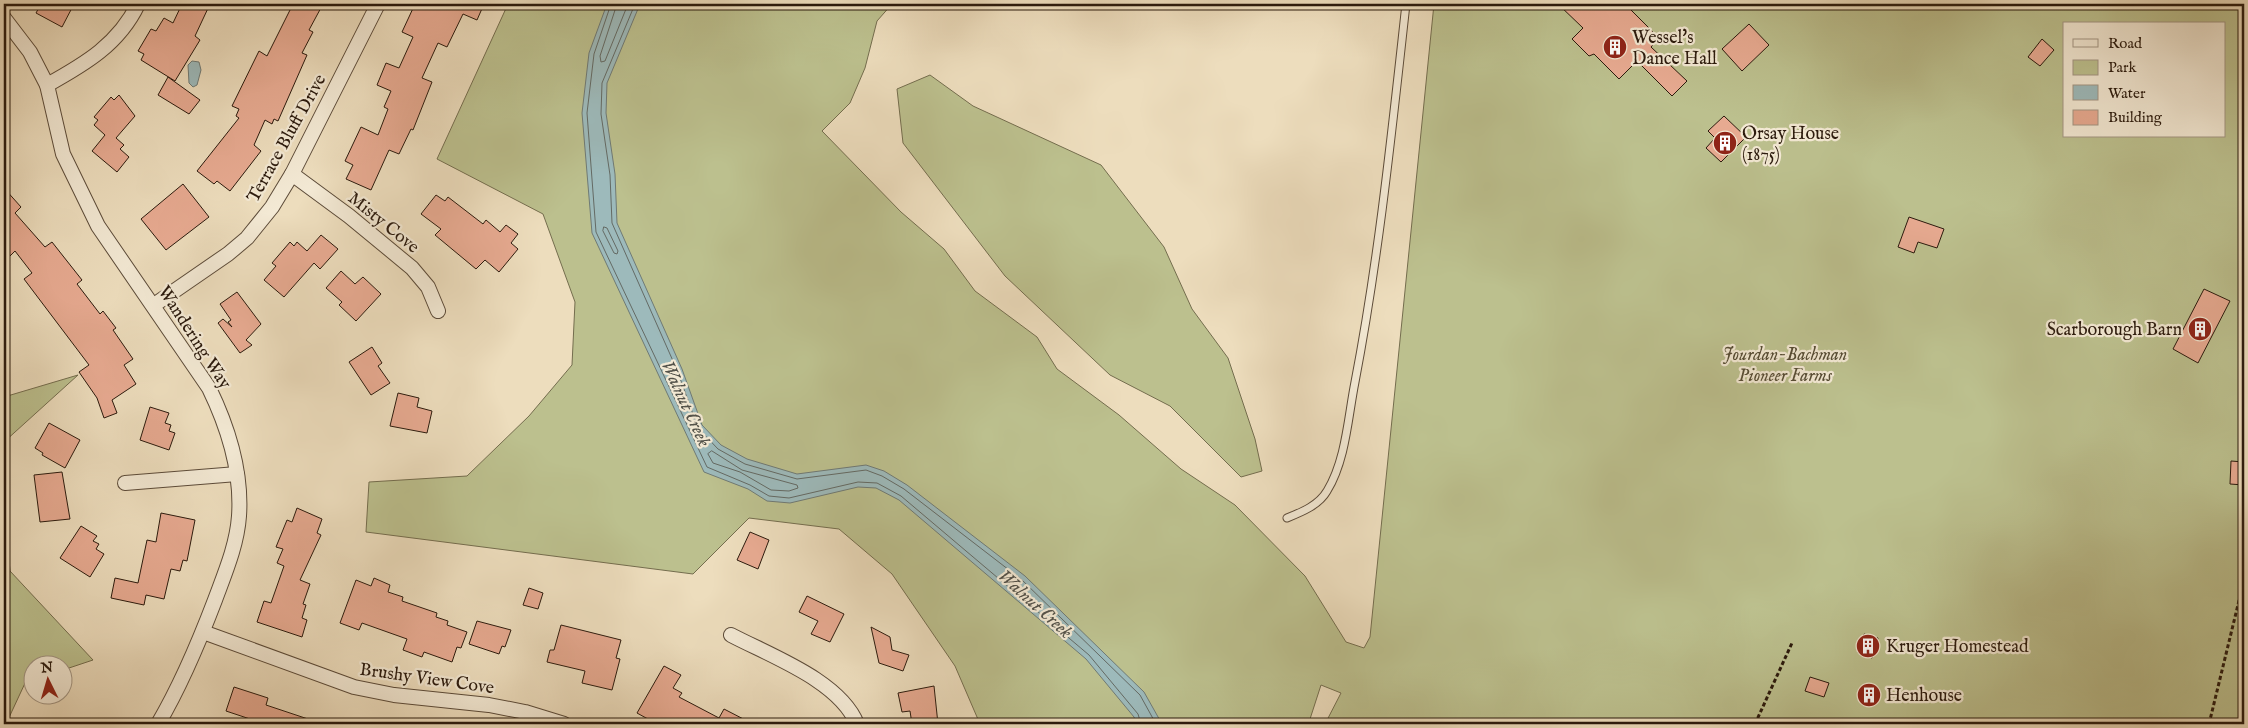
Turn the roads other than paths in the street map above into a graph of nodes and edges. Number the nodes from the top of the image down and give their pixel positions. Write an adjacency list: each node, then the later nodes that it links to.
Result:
1 (138, 4): 5 (street)
2 (378, 4): 6 (street, Terrace Bluff Drive)
3 (1406, 4): 11 (lane)
4 (4, 18): 5 (street, Wandering Way)
5 (48, 85): 7 (street, Wandering Way)
6 (292, 174): 7 (street, Terrace Bluff Drive); 8 (street, Misty Cove)
7 (154, 305): 9 (street, Wandering Way)
8 (438, 311)
9 (237, 474): 10 (street); 12 (street, Wandering Way)
10 (125, 483)
11 (1287, 518)
12 (203, 632): 14 (street, Wandering Way); 15 (street, Brushy View Cove)
13 (731, 635): 16 (street)
14 (158, 724)
15 (564, 724)
16 (857, 724)

